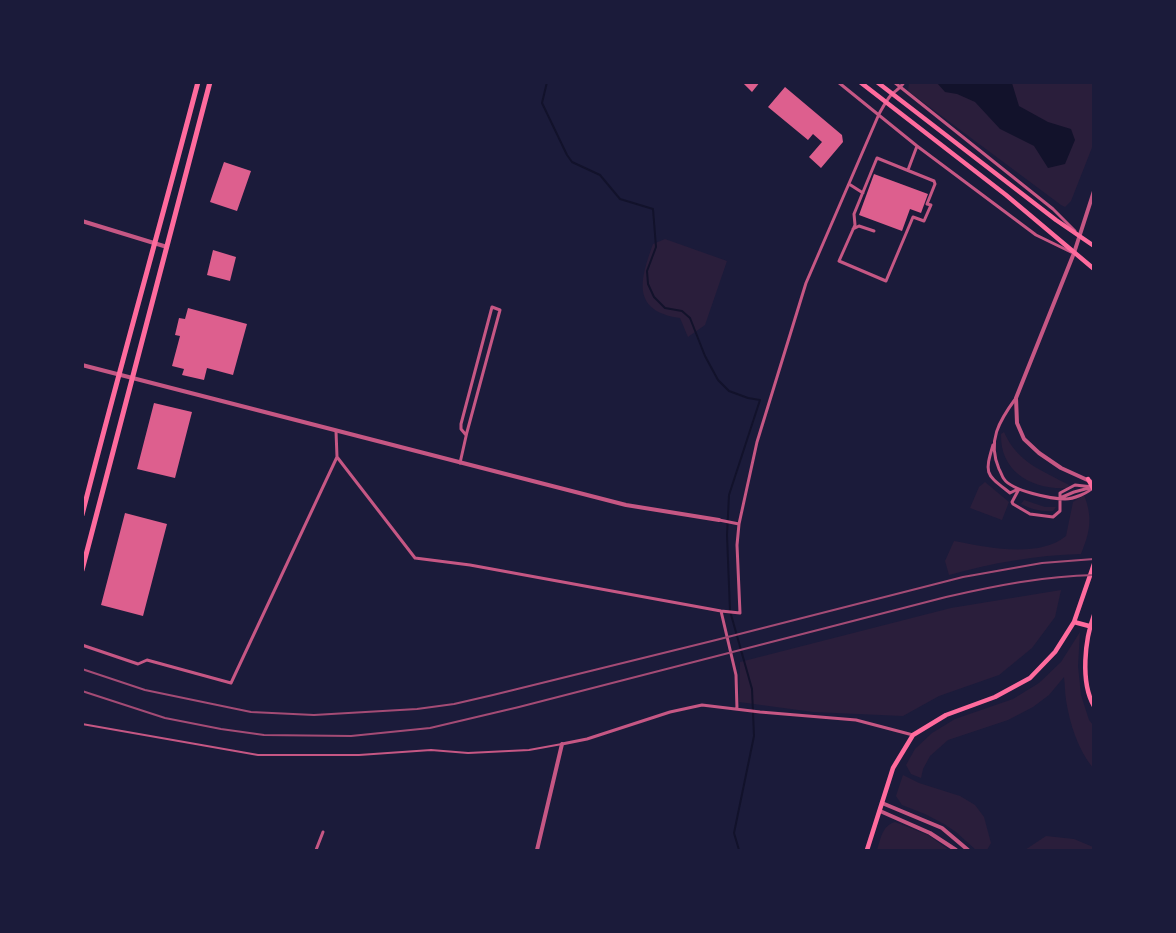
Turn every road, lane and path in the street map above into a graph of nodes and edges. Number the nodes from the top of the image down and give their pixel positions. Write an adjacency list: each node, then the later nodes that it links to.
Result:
1 (198, 82): 21 (main road)
2 (210, 82): 23 (main road)
3 (838, 82): 11 (street)
4 (860, 82): 10 (main road)
5 (877, 82): 9 (main road)
6 (894, 82): 8 (street)
7 (904, 82): 8 (street)
8 (901, 88): 9 (street); 20 (street)
9 (892, 94): 10 (street); 20 (main road)
10 (885, 102): 11 (street); 24 (main road)
11 (879, 114): 12 (street); 14 (street)
12 (917, 146): 13 (street); 24 (street)
13 (908, 170): 16 (street); 18 (street)
14 (848, 184): 16 (street); 41 (street)
15 (1094, 191): 20 (street)
16 (863, 193): 18 (street)
17 (82, 220): 21 (street)
18 (853, 229): 19 (street)
19 (874, 231)
20 (1078, 235): 22 (main road); 24 (street)
21 (155, 243): 23 (street); 27 (main road)
22 (1094, 246)
23 (167, 247): 28 (main road)
24 (1074, 253): 25 (main road); 29 (street)
25 (1094, 269)
26 (82, 364): 27 (street)
27 (118, 374): 28 (street); 39 (main road)
28 (132, 378): 30 (street); 43 (main road)
29 (1016, 398): 32 (street); 35 (street)
30 (336, 431): 33 (street); 34 (street)
31 (466, 435): 31 (street); 34 (street)
32 (995, 437): 37 (street); 37 (street)
33 (337, 457): 44 (street); 48 (street)
34 (460, 463): 40 (street)
35 (1088, 479): 36 (main road)
36 (1093, 487): 38 (street); 38 (street)
37 (1019, 489): 38 (street); 38 (street)
38 (1059, 498)
39 (82, 515)
40 (719, 520): 41 (street)
41 (739, 524): 44 (street)
42 (1094, 564): 46 (main road)
43 (82, 570)
44 (721, 612): 50 (street)
45 (1094, 614): 47 (main road)
46 (1074, 622): 47 (main road); 52 (main road)
47 (1090, 626): 49 (main road)
48 (82, 645)
49 (1094, 706)
50 (737, 708): 52 (street); 53 (street)
51 (82, 724): 53 (lane)
52 (913, 735): 54 (main road)
53 (562, 744): 58 (street)
54 (882, 803): 55 (main road); 61 (street)
55 (880, 811): 59 (main road); 60 (street)
56 (323, 832): 57 (street)
57 (316, 850)
58 (536, 850)
59 (867, 850)
60 (956, 850)
61 (968, 850)

